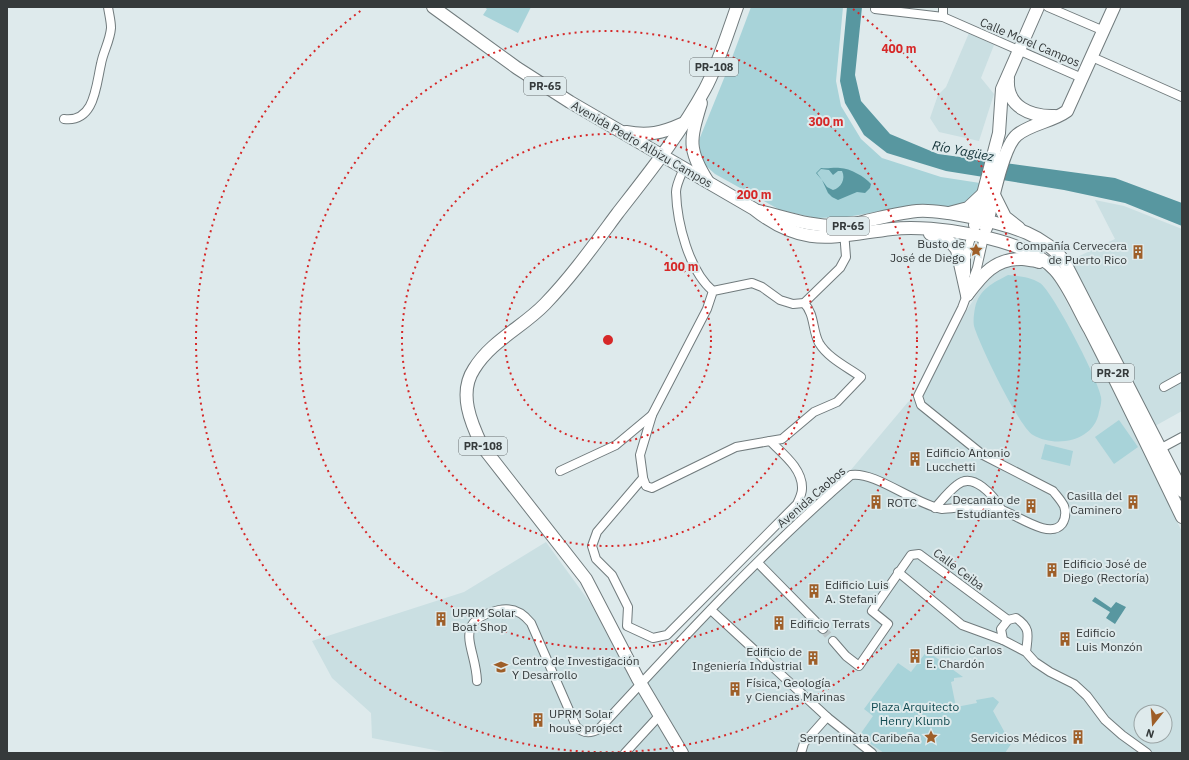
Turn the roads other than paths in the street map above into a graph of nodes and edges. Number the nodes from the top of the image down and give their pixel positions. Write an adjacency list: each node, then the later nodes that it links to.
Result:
1 (108, 7): 19 (street)
2 (433, 7): 21 (main road, Avenida Pedro Albizu Campos / PR-65)
3 (737, 7): 16 (main road, PR-108)
4 (943, 7): 9 (street)
5 (1038, 7): 12 (main road)
6 (1048, 7): 11 (street)
7 (1114, 7): 11 (main road)
8 (875, 8): 9 (street, Calle Morel Campos); 10 (street)
9 (943, 17): 12 (street, Calle Morel Campos)
10 (874, 18)
11 (1104, 31): 13 (main road)
12 (1018, 50): 14 (main road); 15 (street, Calle Morel Campos)
13 (1092, 57): 15 (main road); 17 (street)
14 (1009, 72): 18 (main road); 23 (main road)
15 (1082, 78): 18 (main road)
16 (706, 88): 20 (main road, PR-108); 25 (main road)
17 (1182, 97)
18 (1060, 116): 23 (main road)
19 (64, 119)
20 (683, 123): 21 (main road); 22 (main road, PR-108)
21 (615, 130): 22 (main road, Avenida Pedro Albizu Campos / PR-65)
22 (662, 156): 24 (main road, Avenida Pedro Albizu Campos / PR-65); 59 (main road, PR-108)
23 (1000, 156): 26 (main road)
24 (684, 168): 25 (main road, Avenida Pedro Albizu Campos / PR-65); 35 (street)
25 (709, 183): 30 (main road, Avenida Pedro Albizu Campos / PR-65)
26 (990, 193): 27 (main road); 28 (main road); 31 (main road)
27 (942, 213): 28 (main road, Avenida Pedro Albizu Campos / PR-65); 30 (main road, Avenida Pedro Albizu Campos / PR-65)
28 (983, 220): 31 (main road, PR-2R); 32 (main road); 33 (main road)
29 (914, 227): 30 (main road, Avenida Pedro Albizu Campos / PR-65); 32 (main road, Avenida Pedro Albizu Campos / PR-65); 36 (main road)
30 (844, 232): 37 (street)
31 (1027, 233): 43 (main road, PR-2R)
32 (972, 234): 33 (main road, Avenida Pedro Albizu Campos / PR-65); 36 (street, Avenida Caobos)
33 (984, 237): 34 (main road, PR-2R); 36 (street, Avenida Caobos)
34 (1055, 270): 36 (main road); 43 (main road, PR-2R)
35 (713, 291): 37 (street); 40 (street)
36 (967, 295): 48 (street, Avenida Caobos)
37 (804, 303): 42 (street)
38 (1182, 377): 39 (street)
39 (1164, 387)
40 (652, 415): 44 (street); 45 (street)
41 (1182, 437): 43 (street)
42 (770, 441): 45 (street); 45 (street)
43 (1156, 451): 46 (main road, PR-2R); 49 (main road, PR-2R)
44 (560, 471)
45 (643, 478)
46 (1182, 491)
47 (935, 508): 48 (street, Avenida Caobos); 48 (street); 50 (street, Avenida Caobos)
48 (1001, 509)
49 (1182, 518)
50 (758, 563): 52 (street, Avenida Caobos); 54 (street)
51 (898, 572): 53 (street, Calle Ceiba); 55 (street); 56 (street, Calle Ceiba)
52 (711, 610): 59 (street, Avenida Caobos); 61 (street)
53 (1008, 620): 55 (street); 57 (street)
54 (823, 629)
55 (1003, 640): 57 (street)
56 (833, 641)
57 (1026, 652): 66 (street)
58 (477, 681): 59 (street, Avenida Caobos)
59 (641, 684): 60 (main road, PR-108)
60 (659, 716): 62 (street); 63 (main road, PR-108)
61 (827, 717): 64 (street); 65 (street)
62 (625, 753)
63 (682, 753)
64 (801, 753)
65 (872, 753)
66 (1147, 753)

